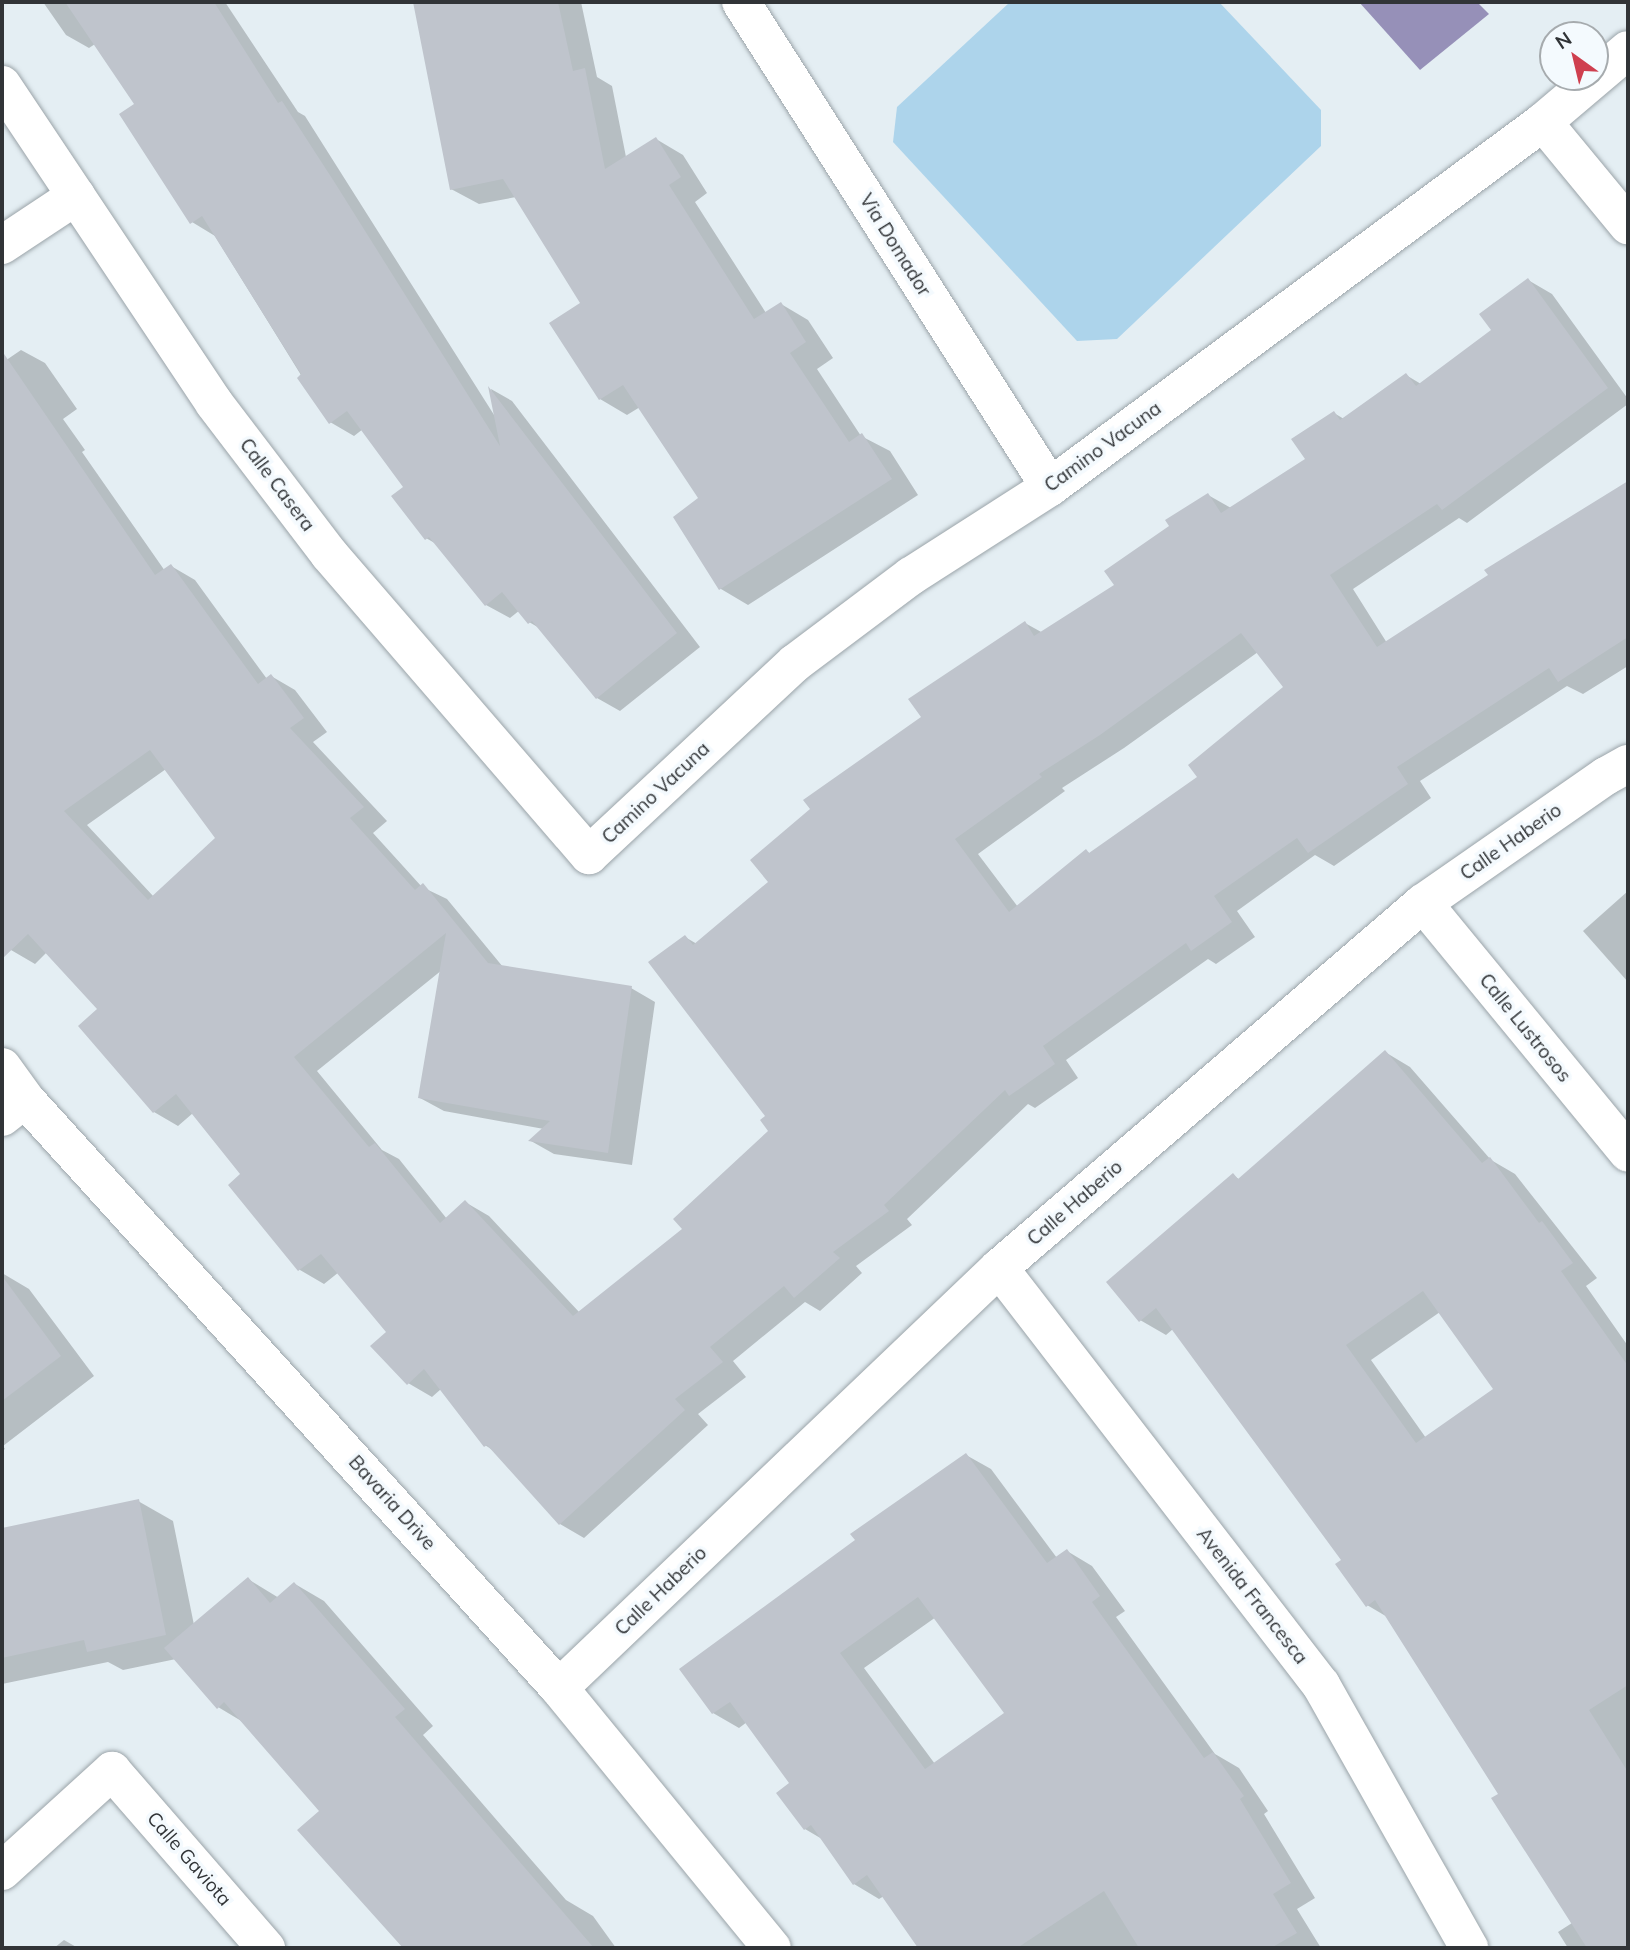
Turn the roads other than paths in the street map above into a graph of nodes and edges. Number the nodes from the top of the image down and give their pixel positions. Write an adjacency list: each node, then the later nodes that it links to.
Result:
1 (741, 2): 8 (street, Via Domador)
2 (1628, 50): 4 (street, Camino Vacuna)
3 (2, 85): 5 (street, Calle Casera)
4 (1543, 122): 6 (street); 8 (street, Camino Vacuna)
5 (76, 196): 7 (street); 10 (street, Calle Casera)
6 (1628, 225)
7 (2, 245)
8 (1050, 487): 10 (street, Camino Vacuna)
9 (1628, 764): 11 (street, Calle Haberio)
10 (589, 855)
11 (1423, 903): 14 (street, Calle Lustrosos); 15 (street, Calle Haberio)
12 (2, 1067): 13 (street, Bavaria Drive)
13 (14, 1108): 16 (street, Bavaria Drive)
14 (1628, 1153)
15 (999, 1268): 16 (street, Calle Haberio); 20 (street, Avenida Francesca)
16 (559, 1688): 19 (street, Bavaria Drive)
17 (2, 1871): 18 (street, Calle Gaviota)
18 (266, 1948)
19 (772, 1948)
20 (1469, 1948)

